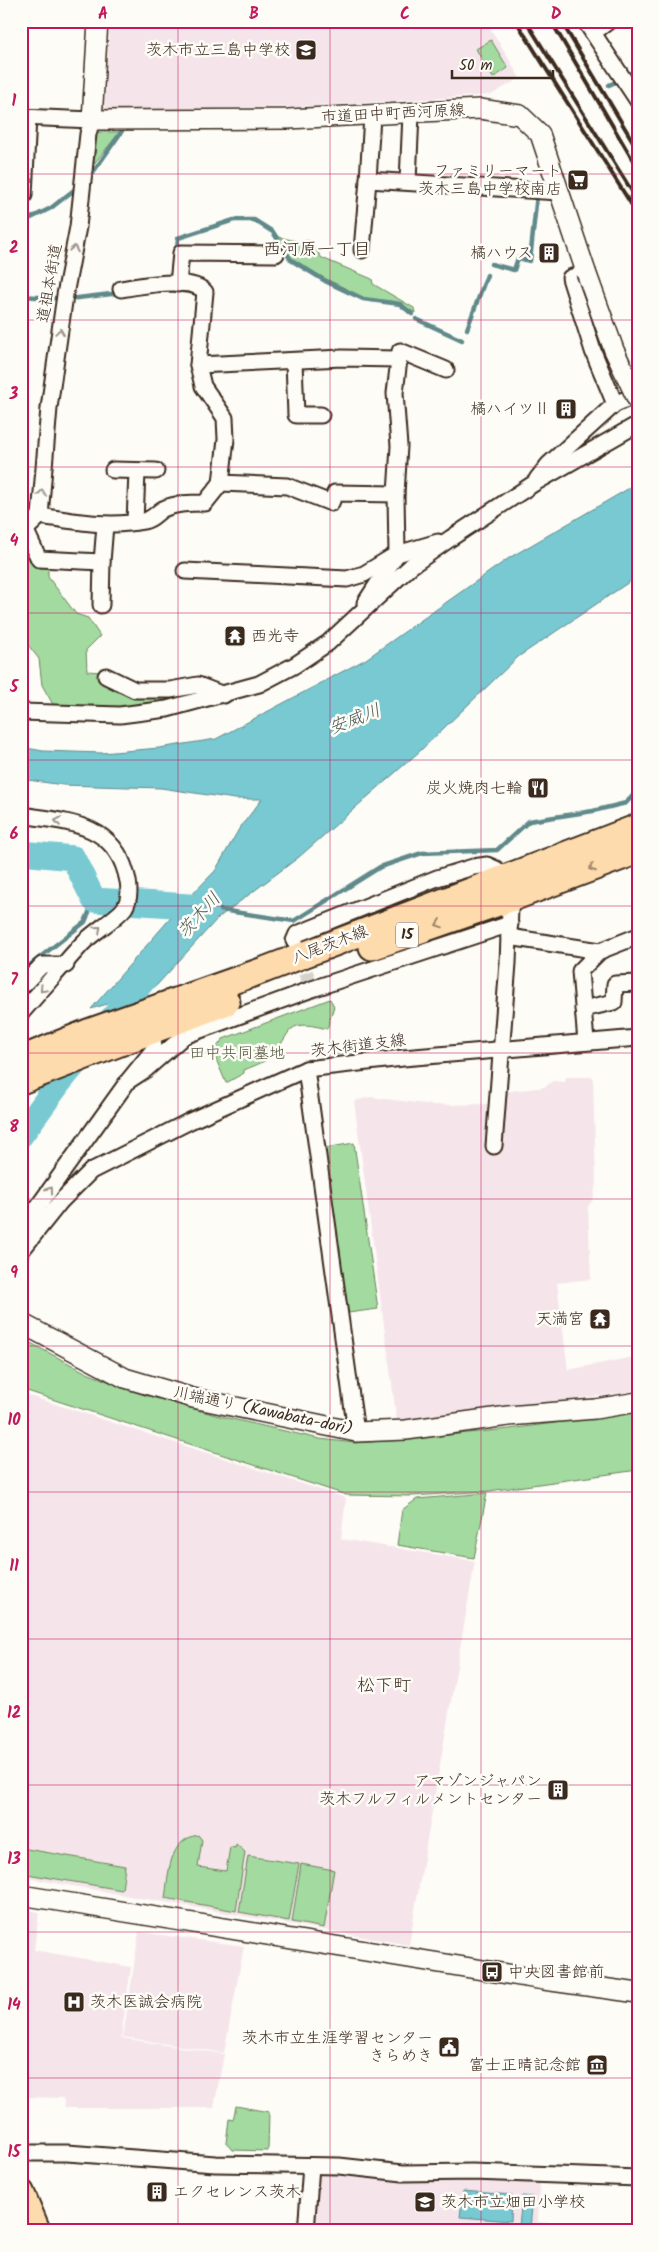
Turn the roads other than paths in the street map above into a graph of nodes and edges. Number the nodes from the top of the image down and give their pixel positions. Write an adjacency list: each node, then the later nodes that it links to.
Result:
1 (98, 21): 8 (street)
2 (609, 21): 3 (street)
3 (589, 27): 4 (street)
4 (638, 101)
5 (410, 114): 6 (street, 市道田中町西河原線); 10 (street); 11 (street, 市道田中町西河原線)
6 (372, 116): 8 (street, 市道田中町西河原線); 9 (street)
7 (25, 117): 8 (street); 12 (street)
8 (92, 120): 33 (street, 道祖本街道, one-way to 8)
9 (368, 180): 10 (street); 13 (street)
10 (408, 182): 11 (street)
11 (559, 192): 15 (street, 市道田中町西河原線)
12 (21, 196)
13 (362, 250)
14 (276, 254): 16 (street)
15 (586, 272): 23 (street, 市道田中町西河原線, bridge); 24 (street)
16 (178, 284): 17 (street); 20 (street)
17 (121, 290)
18 (398, 359): 19 (street); 21 (street); 32 (street)
19 (294, 361): 20 (street); 25 (street)
20 (198, 365): 30 (street)
21 (446, 370)
22 (638, 394): 24 (street)
23 (638, 401)
24 (615, 404): 31 (street)
25 (321, 415)
26 (638, 424): 31 (street)
27 (113, 470): 29 (street)
28 (156, 471): 29 (street)
29 (138, 472): 34 (street)
30 (222, 483): 32 (street); 34 (street)
31 (533, 484): 37 (street)
32 (396, 494): 38 (street)
33 (40, 516): 35 (street); 36 (street)
34 (135, 522): 35 (street)
35 (105, 525): 39 (street)
36 (24, 532): 39 (street)
37 (451, 538): 38 (street); 42 (street)
38 (397, 554): 40 (street); 42 (street)
39 (102, 562): 41 (street)
40 (185, 571)
41 (101, 605)
42 (362, 611): 44 (street)
43 (106, 676): 44 (street)
44 (224, 695): 45 (street)
45 (21, 712)
46 (21, 815): 54 (street, one-way to 46)
47 (638, 828): 49 (main road, 八尾茨木線 / 15)
48 (638, 851): 49 (main road, 八尾茨木線 / 15, one-way to 49)
49 (507, 889): 50 (street); 52 (street); 59 (main road, 八尾茨木線 / 15, one-way to 59); 60 (main road, 八尾茨木線 / 15)
50 (509, 931): 53 (street); 65 (street); 70 (street)
51 (638, 936): 53 (street)
52 (294, 941)
53 (600, 951): 57 (street)
54 (66, 965): 56 (street); 58 (street, one-way to 58)
55 (638, 982): 57 (street)
56 (21, 987)
57 (583, 1009): 63 (street)
58 (21, 1013)
59 (174, 1018): 61 (main road, 15); 67 (main road, 八尾茨木線 / 15)
60 (88, 1032): 64 (main road, 15); 66 (main road, 八尾茨木線 / 15)
61 (146, 1033): 69 (main road, 15); 70 (street)
62 (638, 1038): 63 (street, 茨木街道支線)
63 (586, 1042): 65 (street, 茨木街道支線)
64 (21, 1048)
65 (502, 1050): 68 (street, 茨木街道支線); 71 (street)
66 (21, 1059)
67 (21, 1068)
68 (306, 1070): 73 (street, 茨木街道支線); 76 (street)
69 (21, 1081)
70 (128, 1081): 72 (street, one-way to 70)
71 (494, 1146)
72 (21, 1230)
73 (21, 1252)
74 (21, 1323): 76 (street, 川端通り (Kawabata-dori))
75 (638, 1402): 76 (street, 川端通り (Kawabata-dori))
76 (356, 1432)
77 (21, 1895): 78 (street)
78 (638, 1993)
79 (21, 2153): 80 (street)
80 (311, 2166): 81 (street); 84 (street)
81 (638, 2178)
82 (21, 2192): 83 (highway)
83 (37, 2231)
84 (306, 2231)

